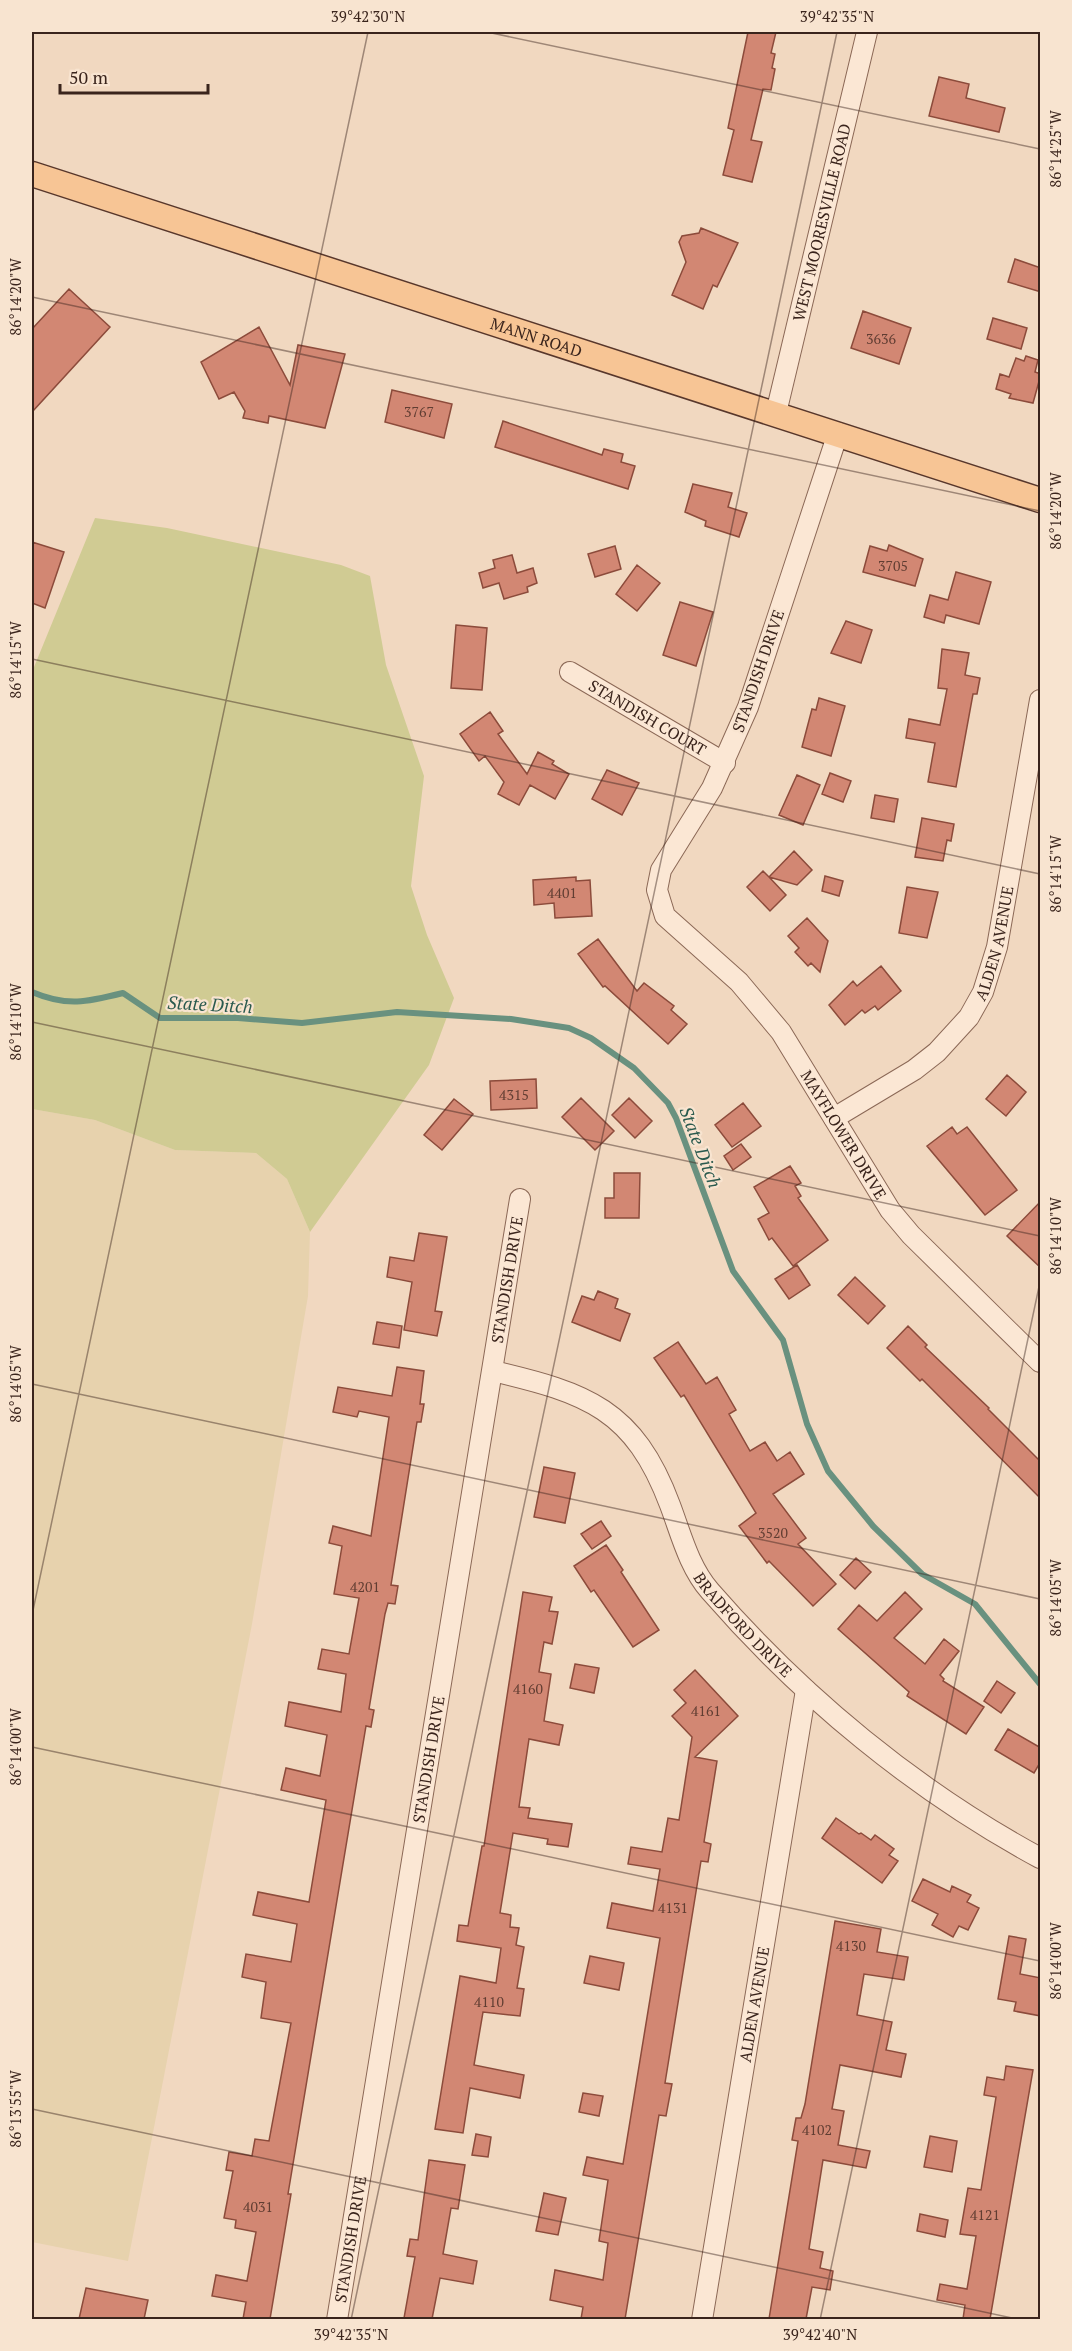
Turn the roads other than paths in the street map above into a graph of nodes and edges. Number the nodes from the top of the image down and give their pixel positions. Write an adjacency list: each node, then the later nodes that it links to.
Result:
1 (867, 32): 3 (street, WEST MOORESVILLE ROAD)
2 (32, 174): 3 (main road, MANN ROAD)
3 (776, 413): 4 (main road, MANN ROAD)
4 (838, 433): 5 (main road, MANN ROAD); 8 (street, STANDISH DRIVE)
5 (1041, 500)
6 (570, 672): 8 (street, STANDISH COURT)
7 (1041, 700): 10 (street, ALDEN AVENUE)
8 (725, 763): 9 (street, STANDISH DRIVE)
9 (658, 897): 10 (street, MAYFLOWER DRIVE)
10 (834, 1118): 12 (street, MAYFLOWER DRIVE)
11 (520, 1199): 13 (street, STANDISH DRIVE)
12 (1041, 1362)
13 (493, 1371): 14 (street, BRADFORD DRIVE); 16 (street, STANDISH DRIVE)
14 (806, 1689): 15 (street, BRADFORD DRIVE); 17 (street, ALDEN AVENUE)
15 (1041, 1858)
16 (337, 2319)
17 (702, 2319)

